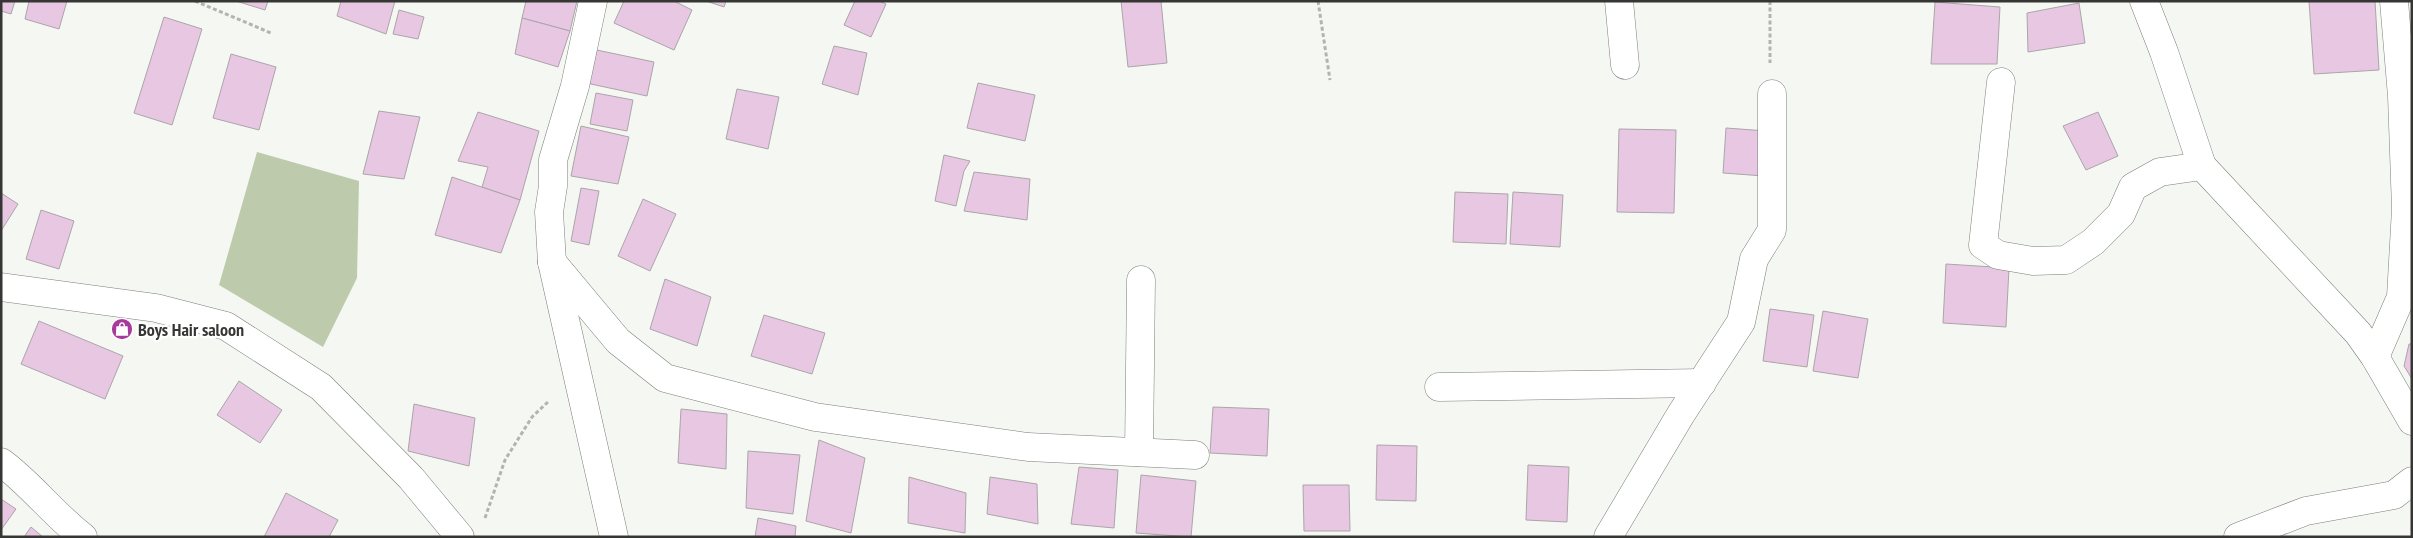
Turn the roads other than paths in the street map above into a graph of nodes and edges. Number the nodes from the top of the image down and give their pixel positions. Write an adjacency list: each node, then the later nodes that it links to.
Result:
1 (593, 1): 9 (street)
2 (1619, 1): 5 (street)
3 (2144, 1): 8 (street)
4 (2394, 1): 12 (street)
5 (1625, 65)
6 (2001, 82): 8 (street)
7 (1772, 94): 13 (street)
8 (2202, 166): 12 (street)
9 (552, 262): 16 (street); 22 (street)
10 (1141, 280): 16 (street)
11 (1, 287): 20 (street)
12 (2375, 357): 15 (street)
13 (1702, 383): 14 (street); 23 (street)
14 (1439, 387)
15 (2412, 421)
16 (1140, 452): 17 (street)
17 (1195, 455)
18 (1, 462): 21 (street)
19 (2412, 481): 24 (street)
20 (471, 529)
21 (83, 537)
22 (614, 537)
23 (1608, 537)
24 (2238, 537)

